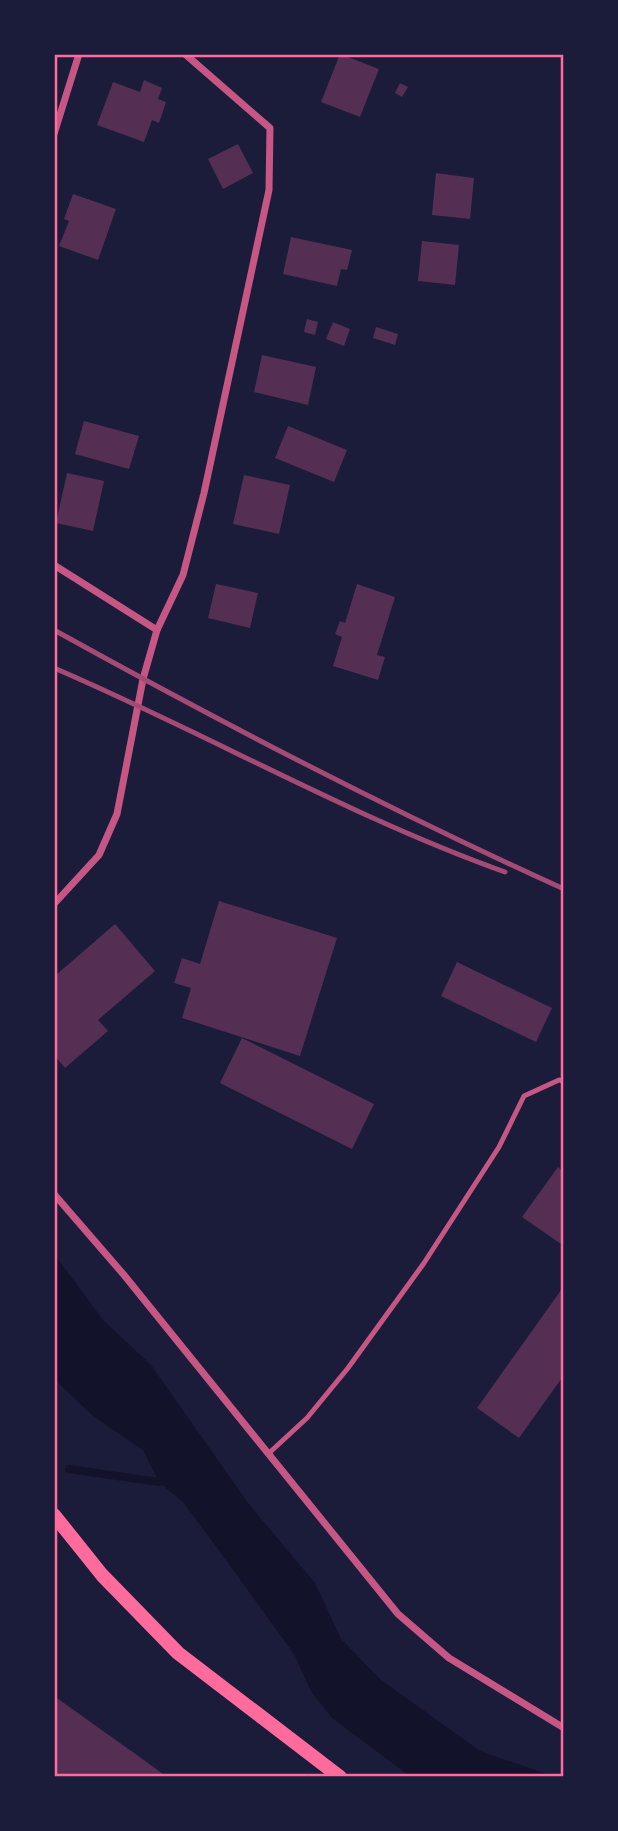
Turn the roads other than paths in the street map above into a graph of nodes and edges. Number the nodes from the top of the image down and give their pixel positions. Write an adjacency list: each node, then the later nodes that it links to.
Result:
1 (79, 54): 3 (street)
2 (185, 54): 5 (street)
3 (54, 134)
4 (54, 565): 5 (street)
5 (157, 631): 6 (street)
6 (54, 904)
7 (564, 1081): 9 (lane)
8 (54, 1194): 9 (street)
9 (268, 1454): 11 (street)
10 (54, 1516): 12 (main road)
11 (564, 1728)
12 (340, 1777)

